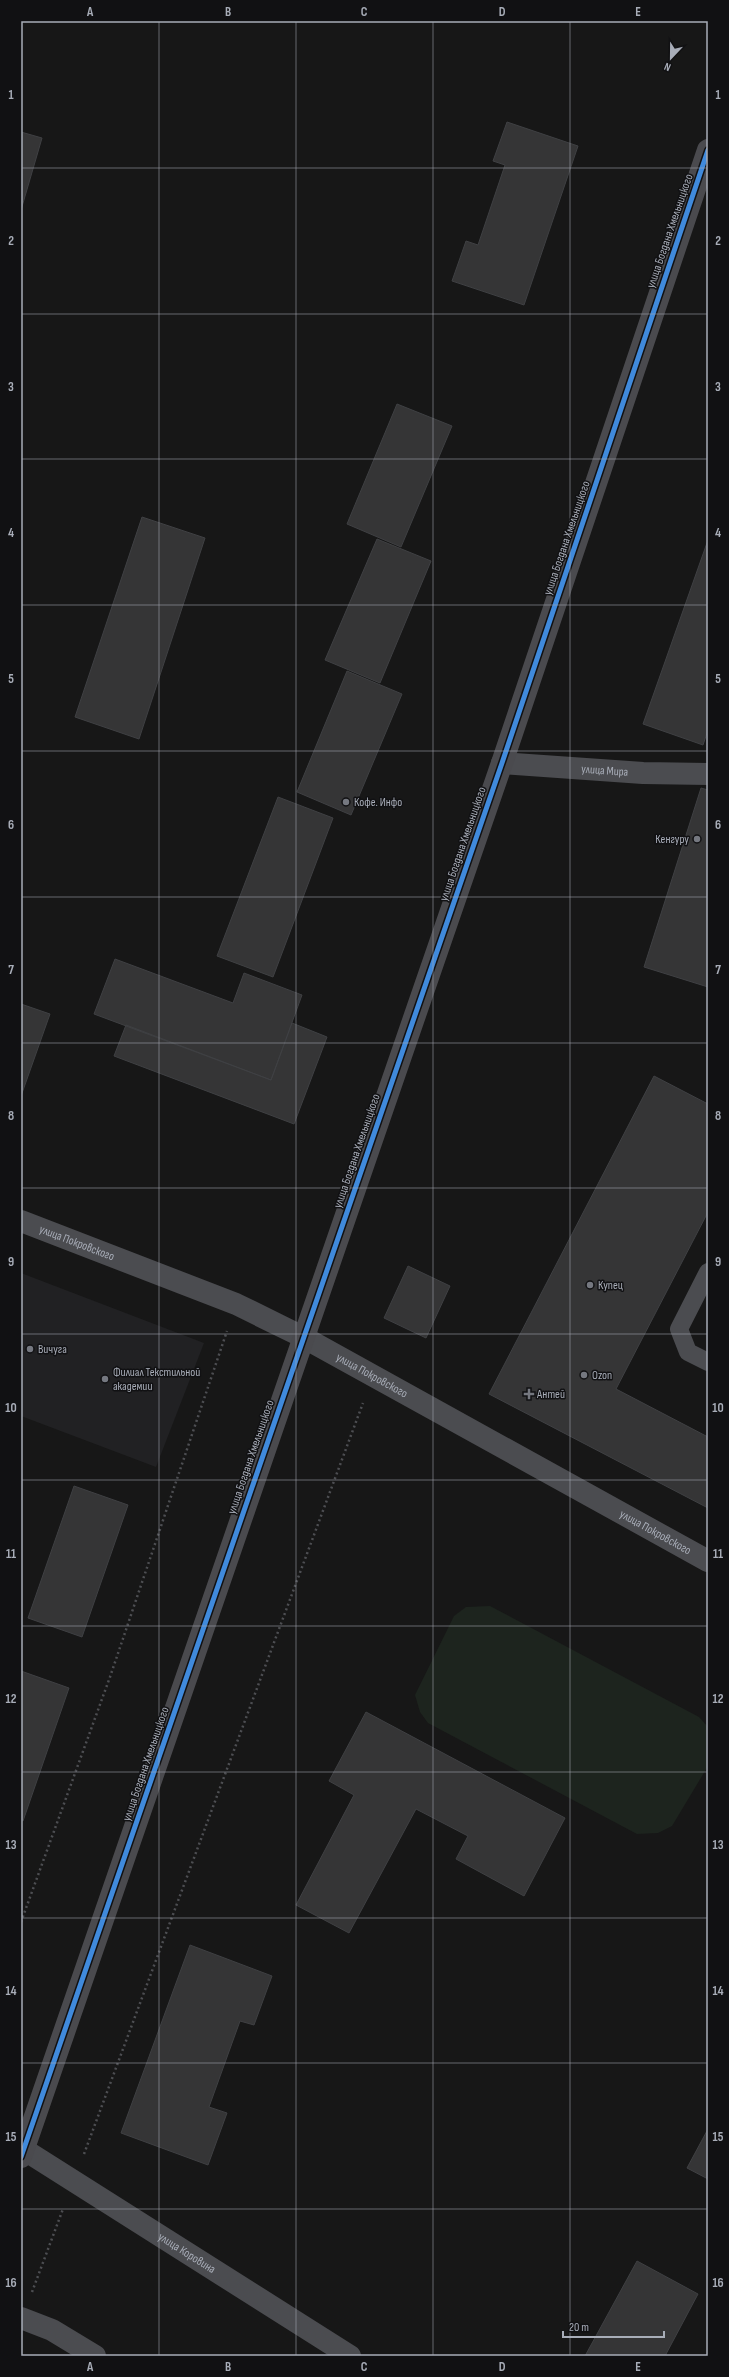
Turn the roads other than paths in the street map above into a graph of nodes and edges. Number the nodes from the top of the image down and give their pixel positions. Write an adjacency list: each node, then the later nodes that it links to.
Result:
1 (708, 150): 2 (street, улица Богдана Хмельницкого)
2 (502, 763): 3 (street, улица Мира); 6 (street, улица Богдана Хмельницкого)
3 (708, 774)
4 (21, 1220): 6 (street, улица Покровского)
5 (708, 1272): 7 (lane)
6 (303, 1337): 8 (street, улица Покровского); 9 (street, улица Богдана Хмельницкого)
7 (708, 1362)
8 (708, 1561)
9 (22, 2153): 12 (street, улица Коровина)
10 (22, 2318): 11 (street)
11 (95, 2356)
12 (350, 2356)

